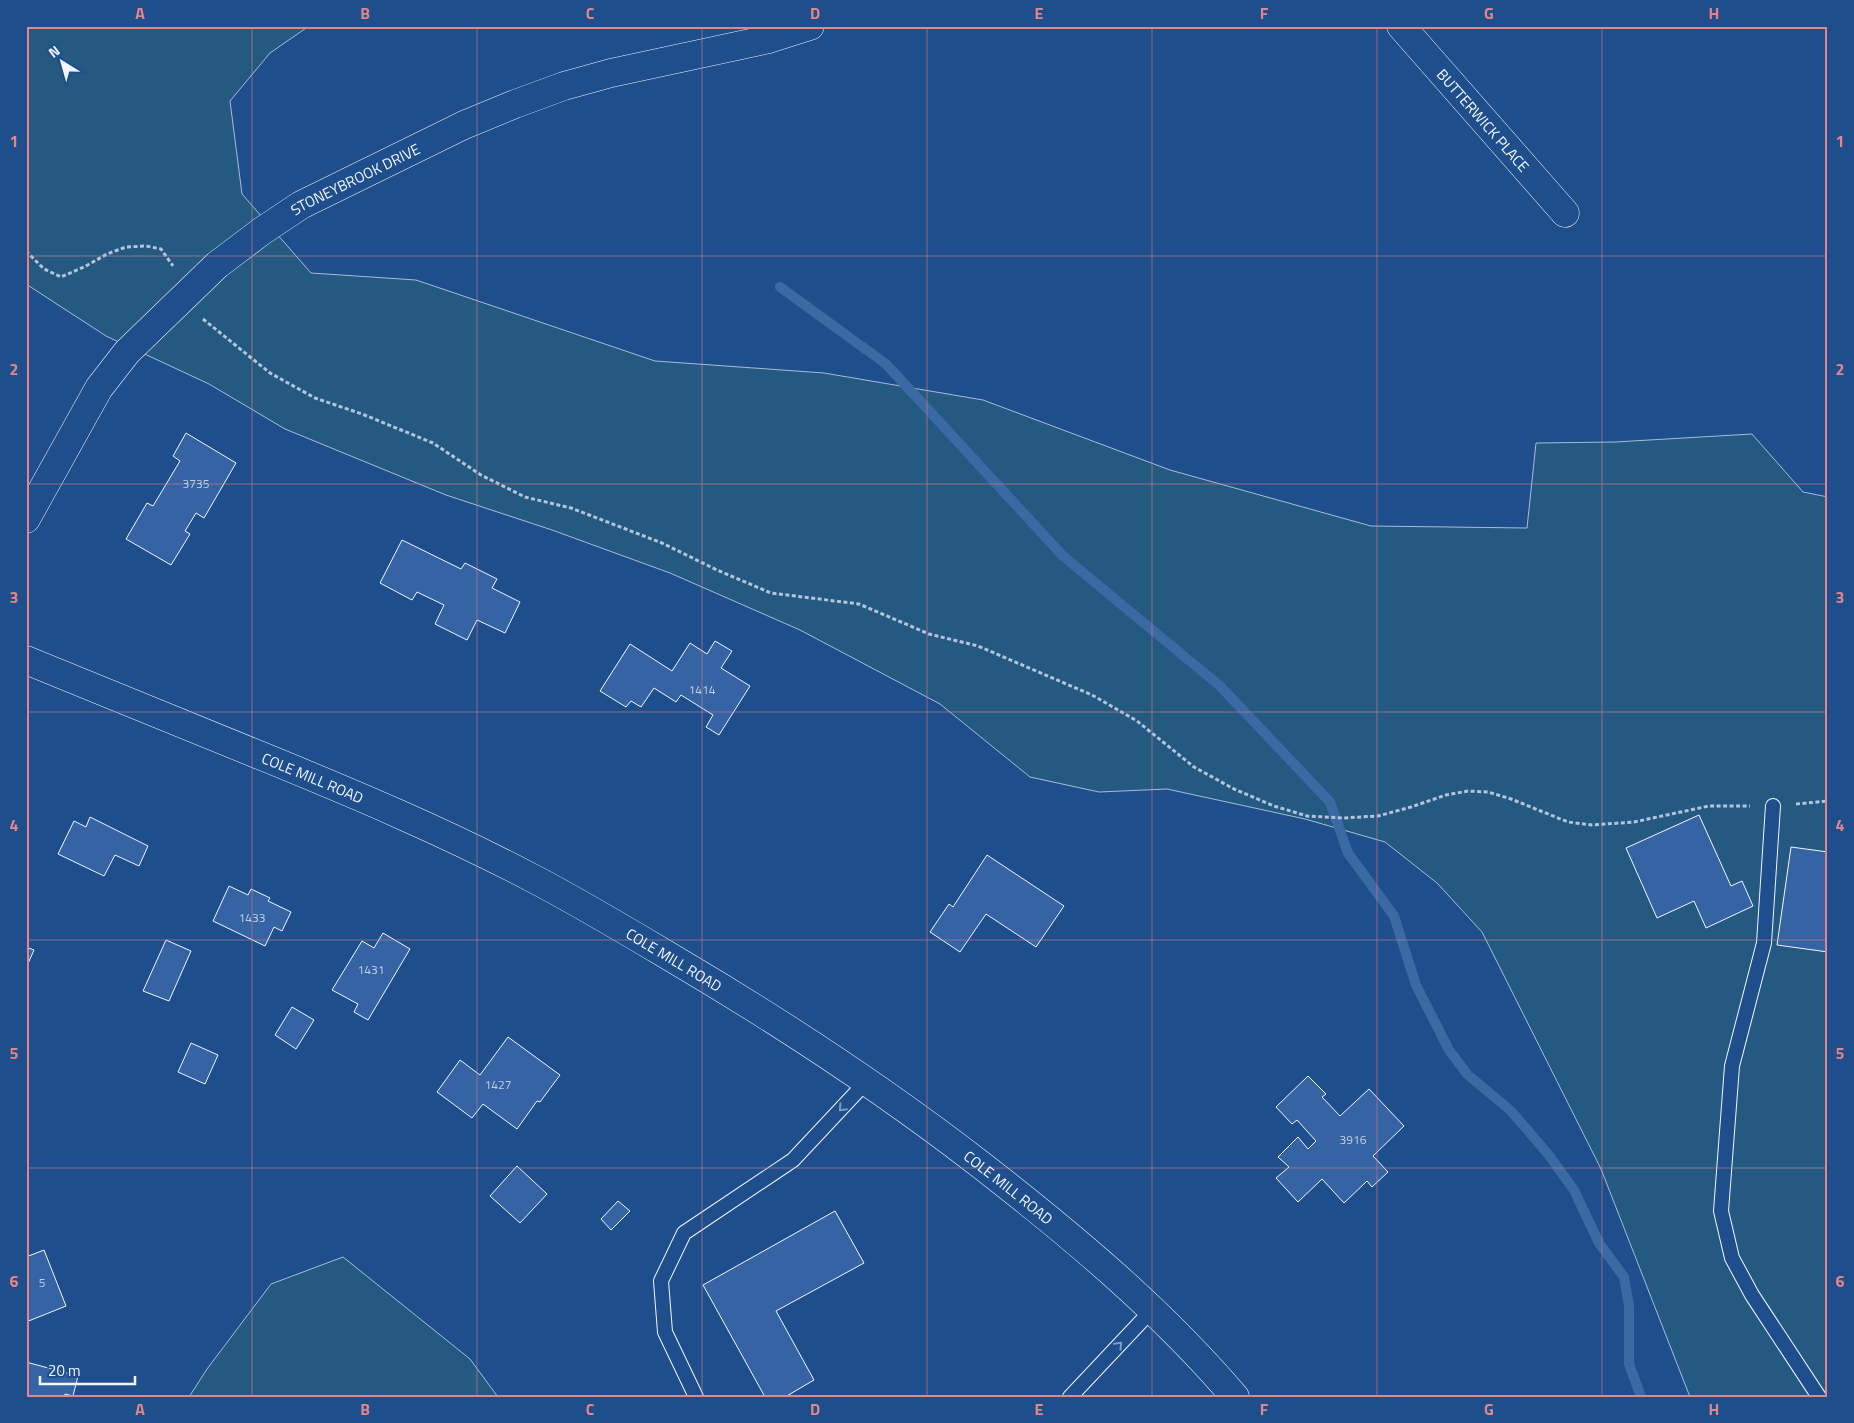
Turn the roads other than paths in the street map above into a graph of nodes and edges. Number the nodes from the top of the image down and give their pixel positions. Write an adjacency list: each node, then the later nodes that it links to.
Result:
1 (810, 26): 4 (street, STONEYBROOK DRIVE)
2 (1401, 26): 3 (street, BUTTERWICK PLACE)
3 (1565, 213)
4 (26, 518)
5 (26, 660): 7 (street, COLE MILL ROAD)
6 (1773, 806): 12 (lane)
7 (867, 1082): 8 (street, COLE MILL ROAD); 9 (lane, one-way to 9)
8 (1151, 1311): 10 (lane, one-way to 8); 11 (street, COLE MILL ROAD)
9 (696, 1397)
10 (1070, 1397)
11 (1235, 1397)
12 (1819, 1397)

